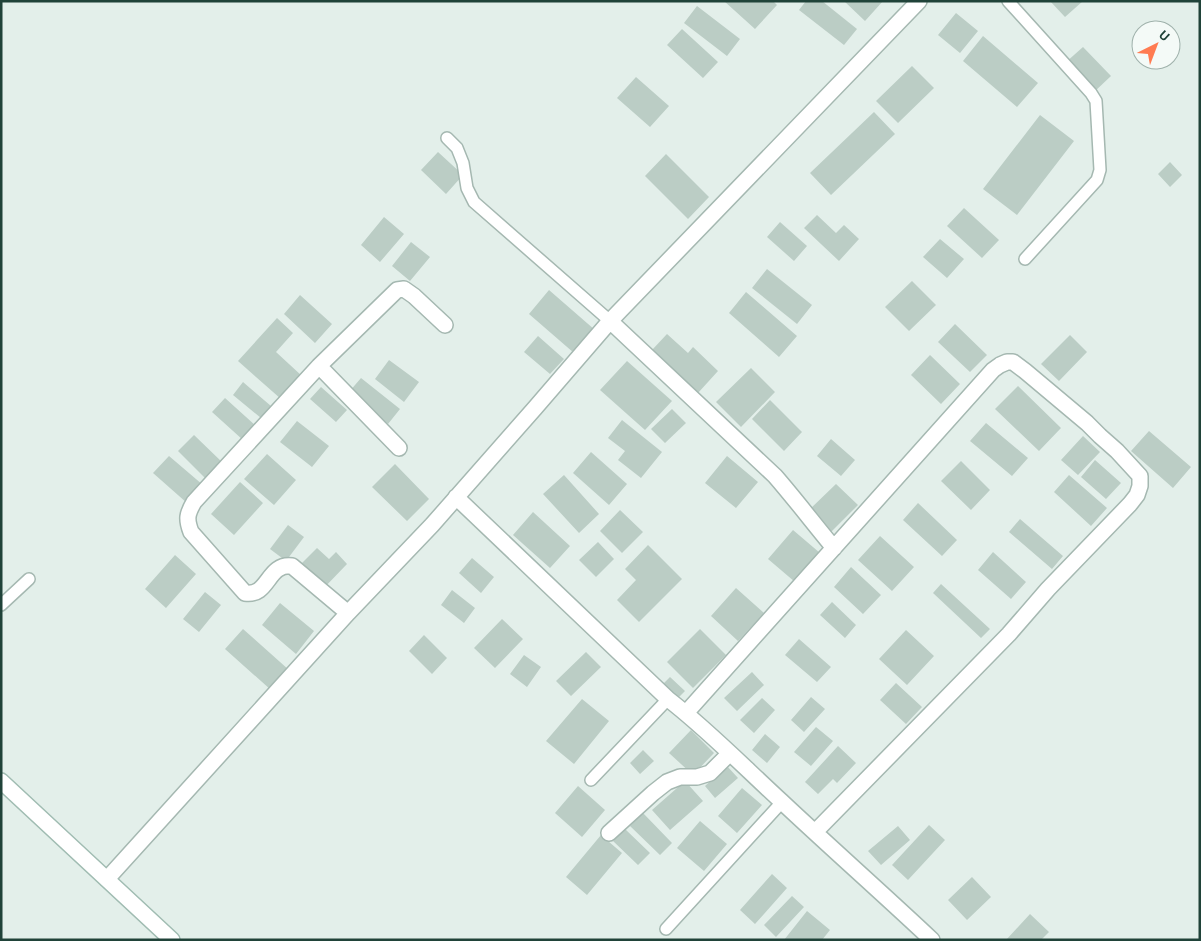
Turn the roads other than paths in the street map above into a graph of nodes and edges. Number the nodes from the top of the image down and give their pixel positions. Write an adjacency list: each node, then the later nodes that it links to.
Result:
1 (919, 1): 5 (street)
2 (1008, 1): 4 (lane)
3 (447, 138): 5 (lane)
4 (1025, 259)
5 (610, 321): 9 (street); 10 (street)
6 (445, 325): 7 (street)
7 (319, 366): 8 (street); 13 (street)
8 (399, 448)
9 (456, 497): 13 (street); 14 (street)
10 (834, 548): 15 (street); 20 (street)
11 (29, 579): 12 (lane)
12 (1, 605)
13 (348, 613): 22 (street)
14 (668, 699): 15 (street); 17 (lane)
15 (686, 713): 16 (street)
16 (730, 753): 19 (street); 21 (street)
17 (591, 780)
18 (1, 781): 22 (street)
19 (782, 802): 20 (street); 23 (lane)
20 (815, 832): 25 (street)
21 (610, 833)
22 (107, 879): 24 (street)
23 (666, 929)
24 (172, 940)
25 (932, 940)

